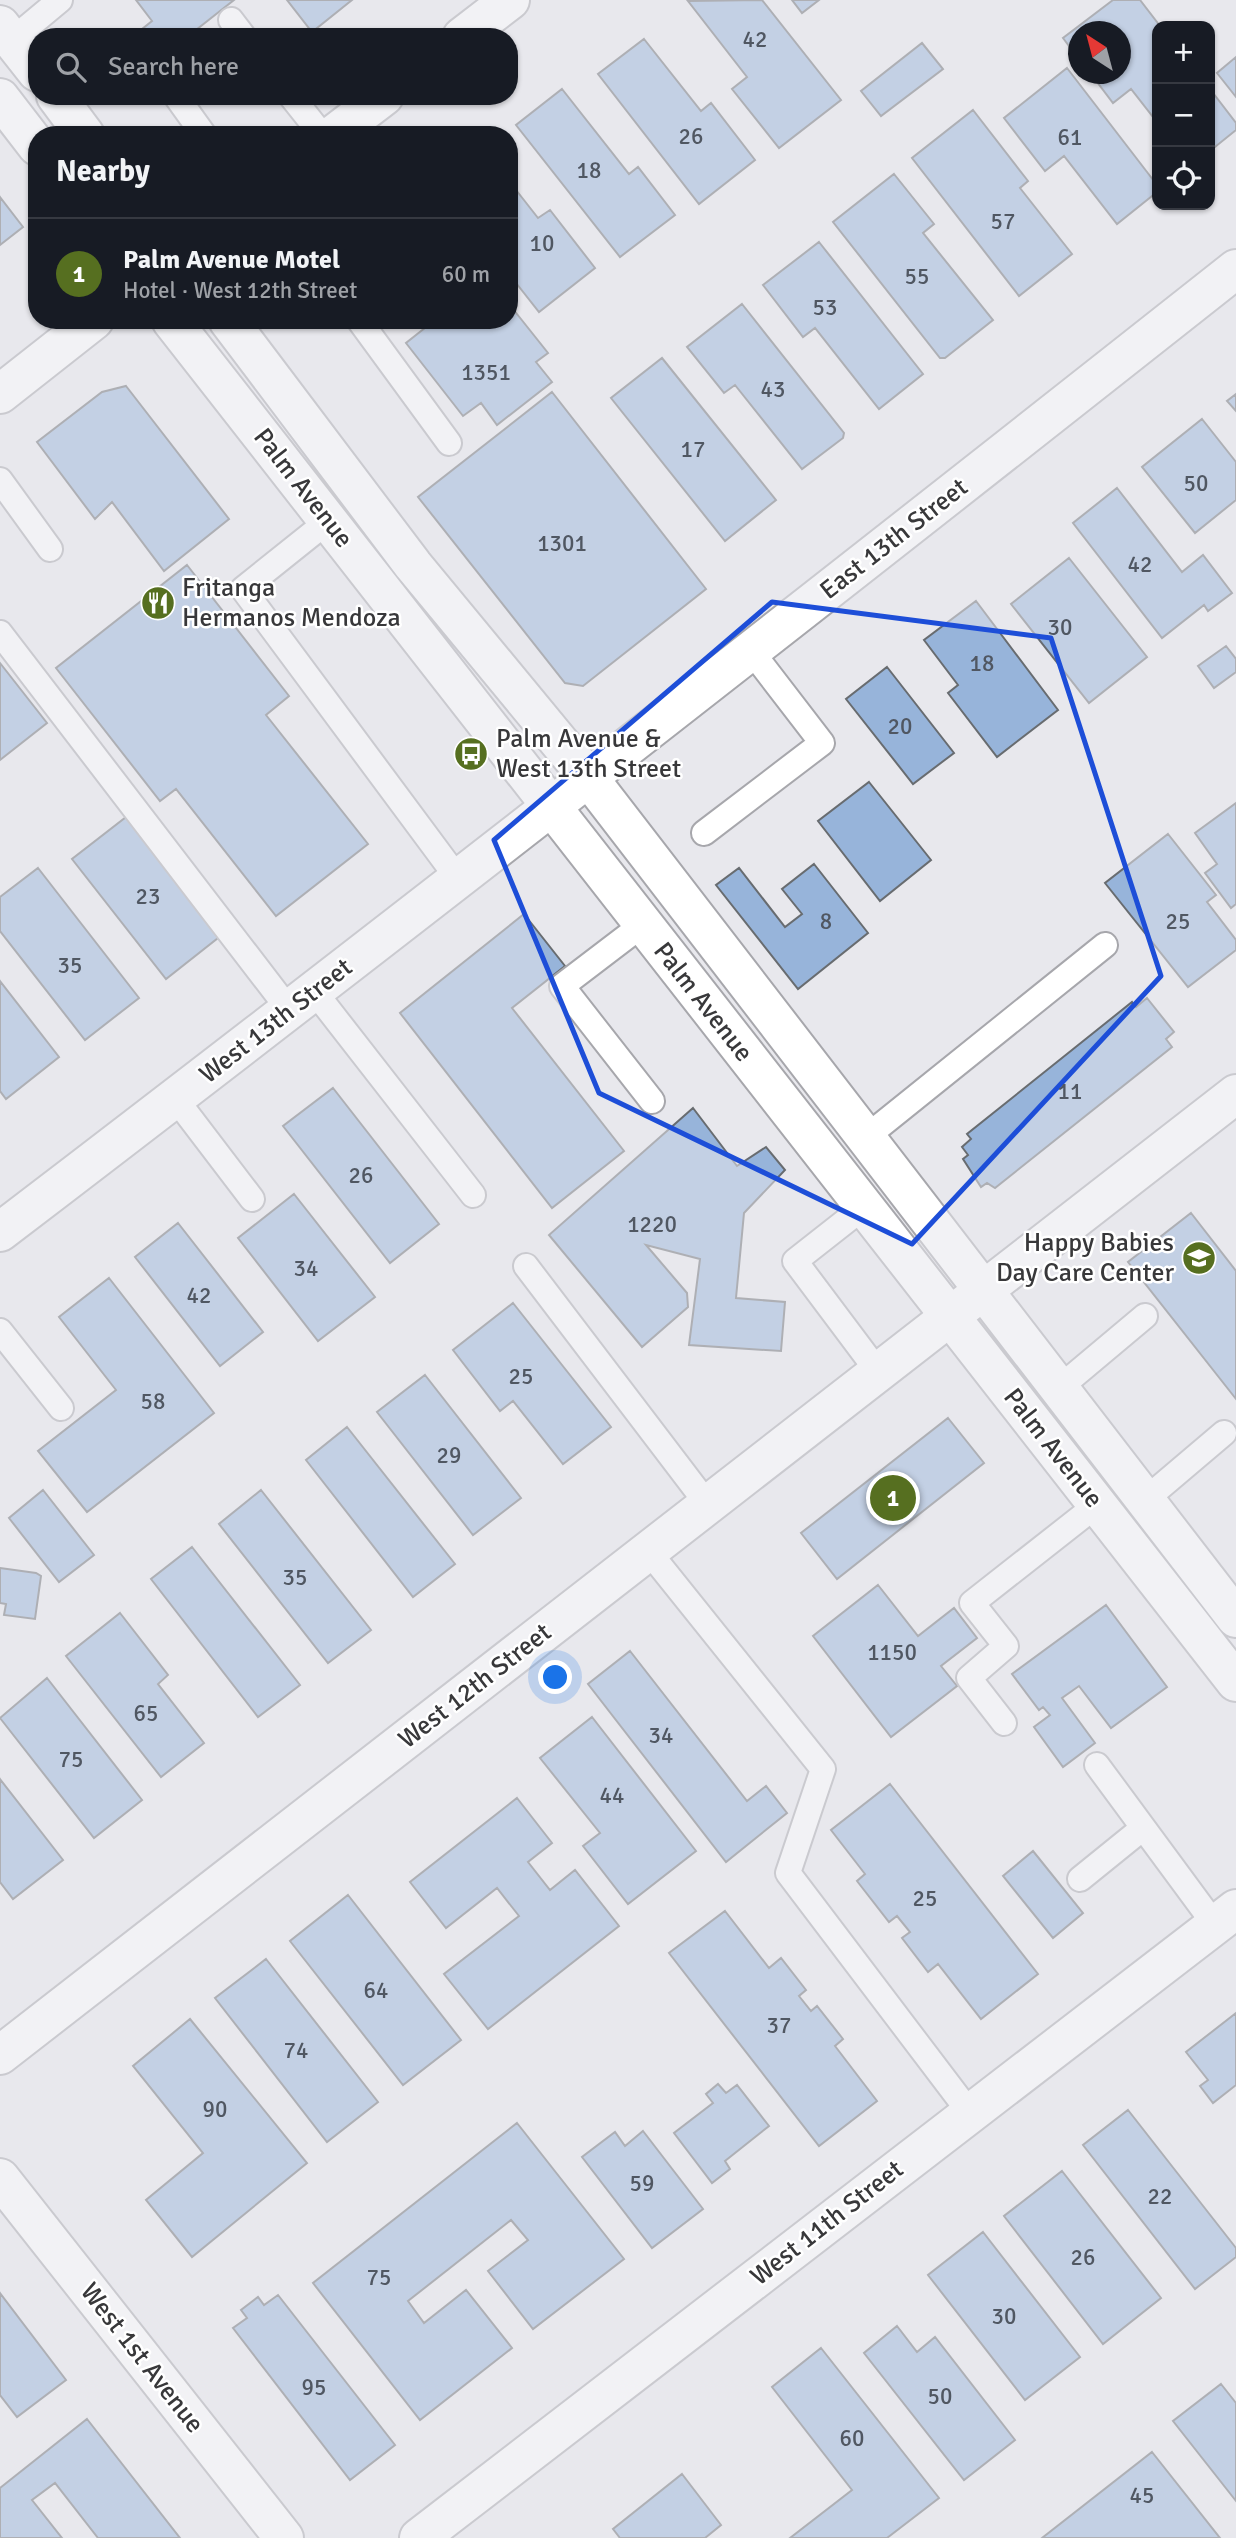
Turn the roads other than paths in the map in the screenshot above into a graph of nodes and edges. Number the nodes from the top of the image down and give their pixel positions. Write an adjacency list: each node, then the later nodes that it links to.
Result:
1 (60, 0): 4 (lane)
2 (510, 0): 3 (street)
3 (474, 28)
4 (6, 32): 5 (street)
5 (28, 60)
6 (0, 98): 15 (street)
7 (62, 105): 11 (street)
8 (182, 105): 12 (lane)
9 (298, 105): 13 (lane)
10 (372, 105): 14 (street)
11 (78, 126)
12 (198, 126)
13 (314, 126)
14 (345, 126)
15 (28, 134)
16 (1236, 269): 27 (street, East 13th Street)
17 (83, 329): 21 (street)
18 (178, 329): 24 (street, Palm Avenue)
19 (235, 329): 28 (street, Palm Avenue)
20 (366, 329): 22 (lane)
21 (0, 394)
22 (449, 443)
23 (0, 480): 25 (lane)
24 (328, 521): 29 (street, Palm Avenue); 31 (lane)
25 (50, 549)
26 (0, 633): 34 (lane)
27 (752, 652): 28 (street, East 13th Street); 30 (lane)
28 (588, 777): 29 (street, East 13th Street); 38 (street, Palm Avenue)
29 (549, 806): 31 (street, West 13th Street); 32 (street, Palm Avenue)
30 (704, 833)
31 (459, 880): 34 (street, West 13th Street)
32 (642, 925): 37 (lane); 41 (street, Palm Avenue)
33 (1105, 946): 38 (lane)
34 (302, 1001): 36 (street, West 13th Street); 39 (lane)
35 (1236, 1094): 44 (street, West 12th Street)
36 (175, 1098): 40 (lane); 42 (street, West 13th Street)
37 (652, 1101)
38 (865, 1138): 44 (street, Palm Avenue)
39 (473, 1195)
40 (252, 1199)
41 (865, 1206): 46 (street, Palm Avenue); 48 (lane)
42 (0, 1231)
43 (526, 1266): 54 (lane)
44 (982, 1291): 46 (street, West 12th Street); 49 (street, Palm Avenue)
45 (1145, 1316): 49 (lane)
46 (949, 1317): 48 (street, West 12th Street); 53 (street, Palm Avenue)
47 (0, 1331): 50 (lane)
48 (879, 1373): 54 (street, West 12th Street)
49 (1058, 1388): 52 (street, Palm Avenue)
50 (61, 1408)
51 (1224, 1433): 52 (lane)
52 (1145, 1500): 56 (street, Palm Avenue)
53 (1098, 1504): 57 (street, Palm Avenue); 58 (lane)
54 (708, 1505): 55 (street, West 12th Street)
55 (649, 1552): 63 (street, West 12th Street); 64 (lane)
56 (1236, 1618)
57 (1236, 1682)
58 (1004, 1723)
59 (1097, 1766): 60 (lane)
60 (1143, 1828): 61 (lane); 62 (lane)
61 (1080, 1879)
62 (1226, 1917): 64 (street, West 11th Street)
63 (0, 2055)
64 (970, 2113): 67 (street, West 11th Street)
65 (0, 2178): 66 (street, West 1st Avenue)
66 (284, 2538)
67 (419, 2538)

